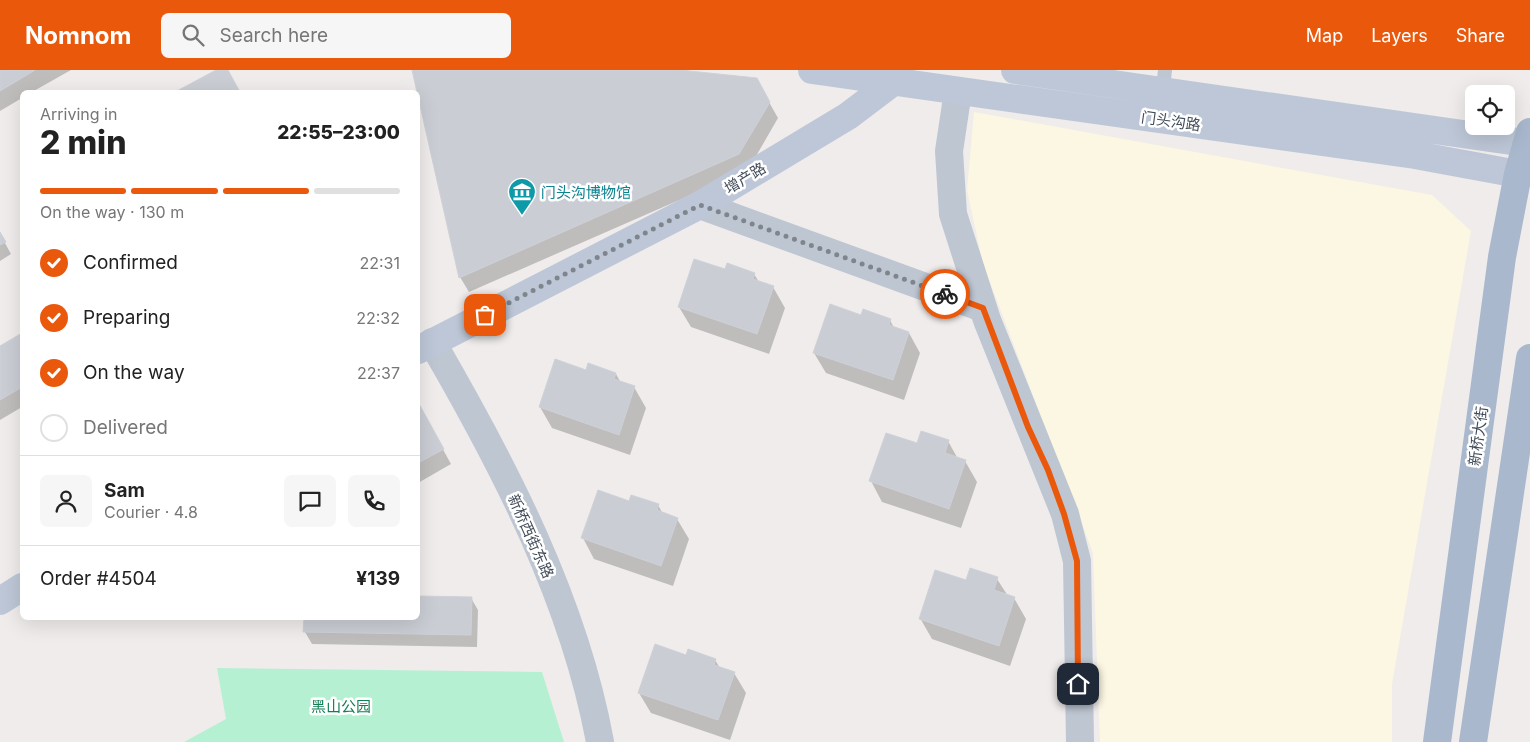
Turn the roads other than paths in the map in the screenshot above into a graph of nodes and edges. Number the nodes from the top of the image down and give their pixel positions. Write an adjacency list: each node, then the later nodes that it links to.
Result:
1 (812, 70): 3 (main road, 门头沟路)
2 (1014, 70): 4 (main road, 门头沟路)
3 (894, 76): 5 (main road, 门头沟路); 9 (main road, 增产路)
4 (1164, 81): 6 (lane); 7 (main road, 门头沟路)
5 (958, 91): 6 (main road, 门头沟路); 10 (street)
6 (1159, 120): 8 (main road, 门头沟路)
7 (1528, 140): 8 (main road, 新桥大街)
8 (1524, 174): 17 (main road, 新桥大街)
9 (700, 205): 10 (street); 11 (main road, 增产路)
10 (983, 308): 16 (street)
11 (425, 346): 15 (street, 新桥西街东路)
12 (1530, 358): 18 (main road)
13 (20, 588): 14 (main road)
14 (0, 601)
15 (600, 742)
16 (1080, 742)
17 (1437, 742)
18 (1474, 742)

